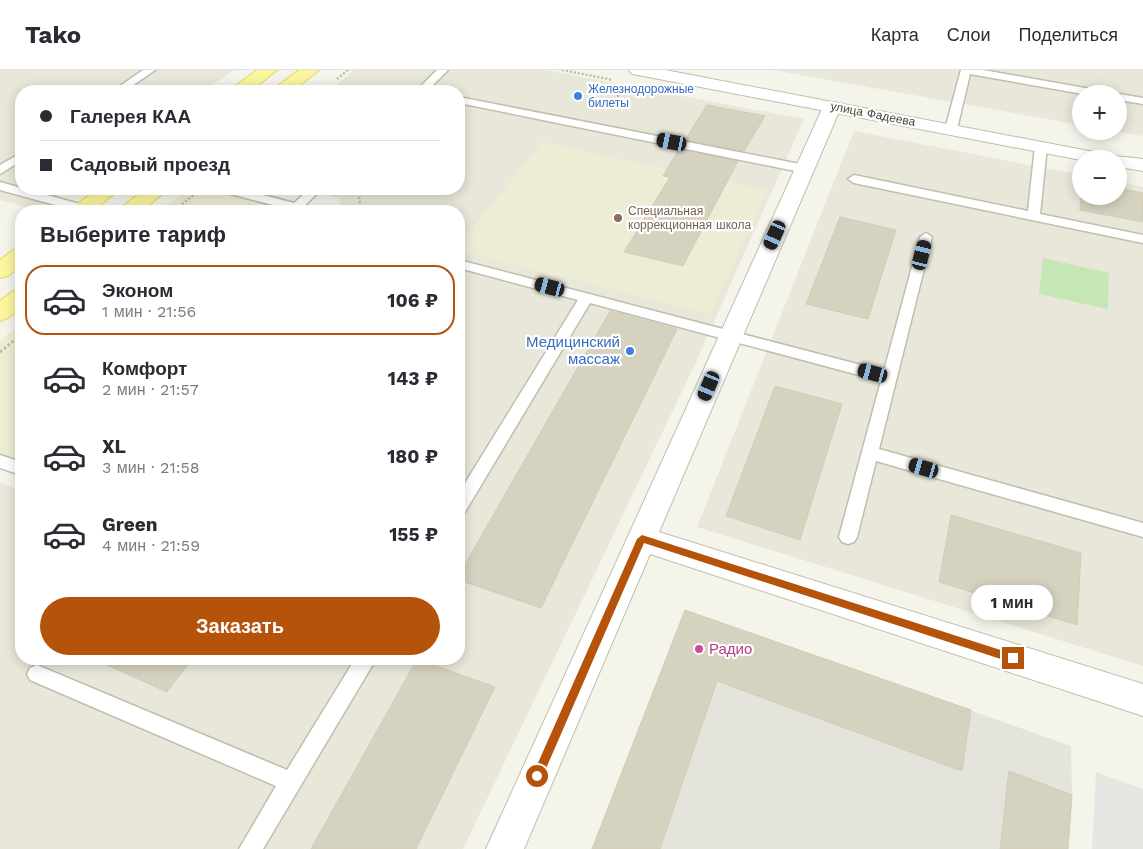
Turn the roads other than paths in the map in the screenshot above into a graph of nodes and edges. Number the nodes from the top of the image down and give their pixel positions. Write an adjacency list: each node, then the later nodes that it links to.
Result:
1 (150, 70): 7 (lane)
2 (268, 70): 8 (main road)
3 (310, 70): 9 (main road)
4 (443, 70): 10 (lane)
5 (638, 70): 15 (street, улица Фадеева)
6 (966, 70): 11 (lane); 16 (lane)
7 (127, 85)
8 (248, 85)
9 (290, 85)
10 (427, 85)
11 (1072, 89)
12 (1127, 98): 14 (lane)
13 (465, 101): 22 (lane)
14 (1143, 101)
15 (832, 107): 16 (street, улица Фадеева); 22 (street)
16 (951, 129): 17 (street, улица Фадеева)
17 (1041, 146): 18 (street, улица Фадеева); 37 (lane)
18 (1072, 152)
19 (15, 160): 23 (lane)
20 (1127, 163): 21 (street)
21 (1143, 166)
22 (805, 169): 46 (street)
23 (0, 170)
24 (854, 179): 37 (lane)
25 (0, 186): 26 (lane)
26 (15, 190)
27 (31, 195): 32 (lane)
28 (102, 195): 33 (main road)
29 (150, 195): 34 (main road)
30 (246, 195): 35 (lane)
31 (309, 195): 36 (lane)
32 (65, 205)
33 (89, 205)
34 (138, 205)
35 (280, 205)
36 (298, 205)
37 (1034, 216): 39 (lane)
38 (926, 237): 47 (lane)
39 (1143, 239)
40 (15, 260): 42 (main road)
41 (465, 266): 43 (lane)
42 (0, 271)
43 (587, 297): 46 (lane); 51 (lane)
44 (15, 301): 45 (main road)
45 (0, 313)
46 (732, 335): 47 (lane); 54 (street)
47 (890, 378): 48 (lane)
48 (870, 453): 52 (lane); 53 (lane)
49 (2, 464): 50 (lane)
50 (15, 467)
51 (465, 497)
52 (1143, 530)
53 (848, 536)
54 (642, 539): 57 (street); 60 (street)
55 (362, 665): 58 (lane)
56 (37, 674): 58 (lane)
57 (1143, 700)
58 (291, 782): 59 (lane)
59 (250, 849)
60 (505, 849)

